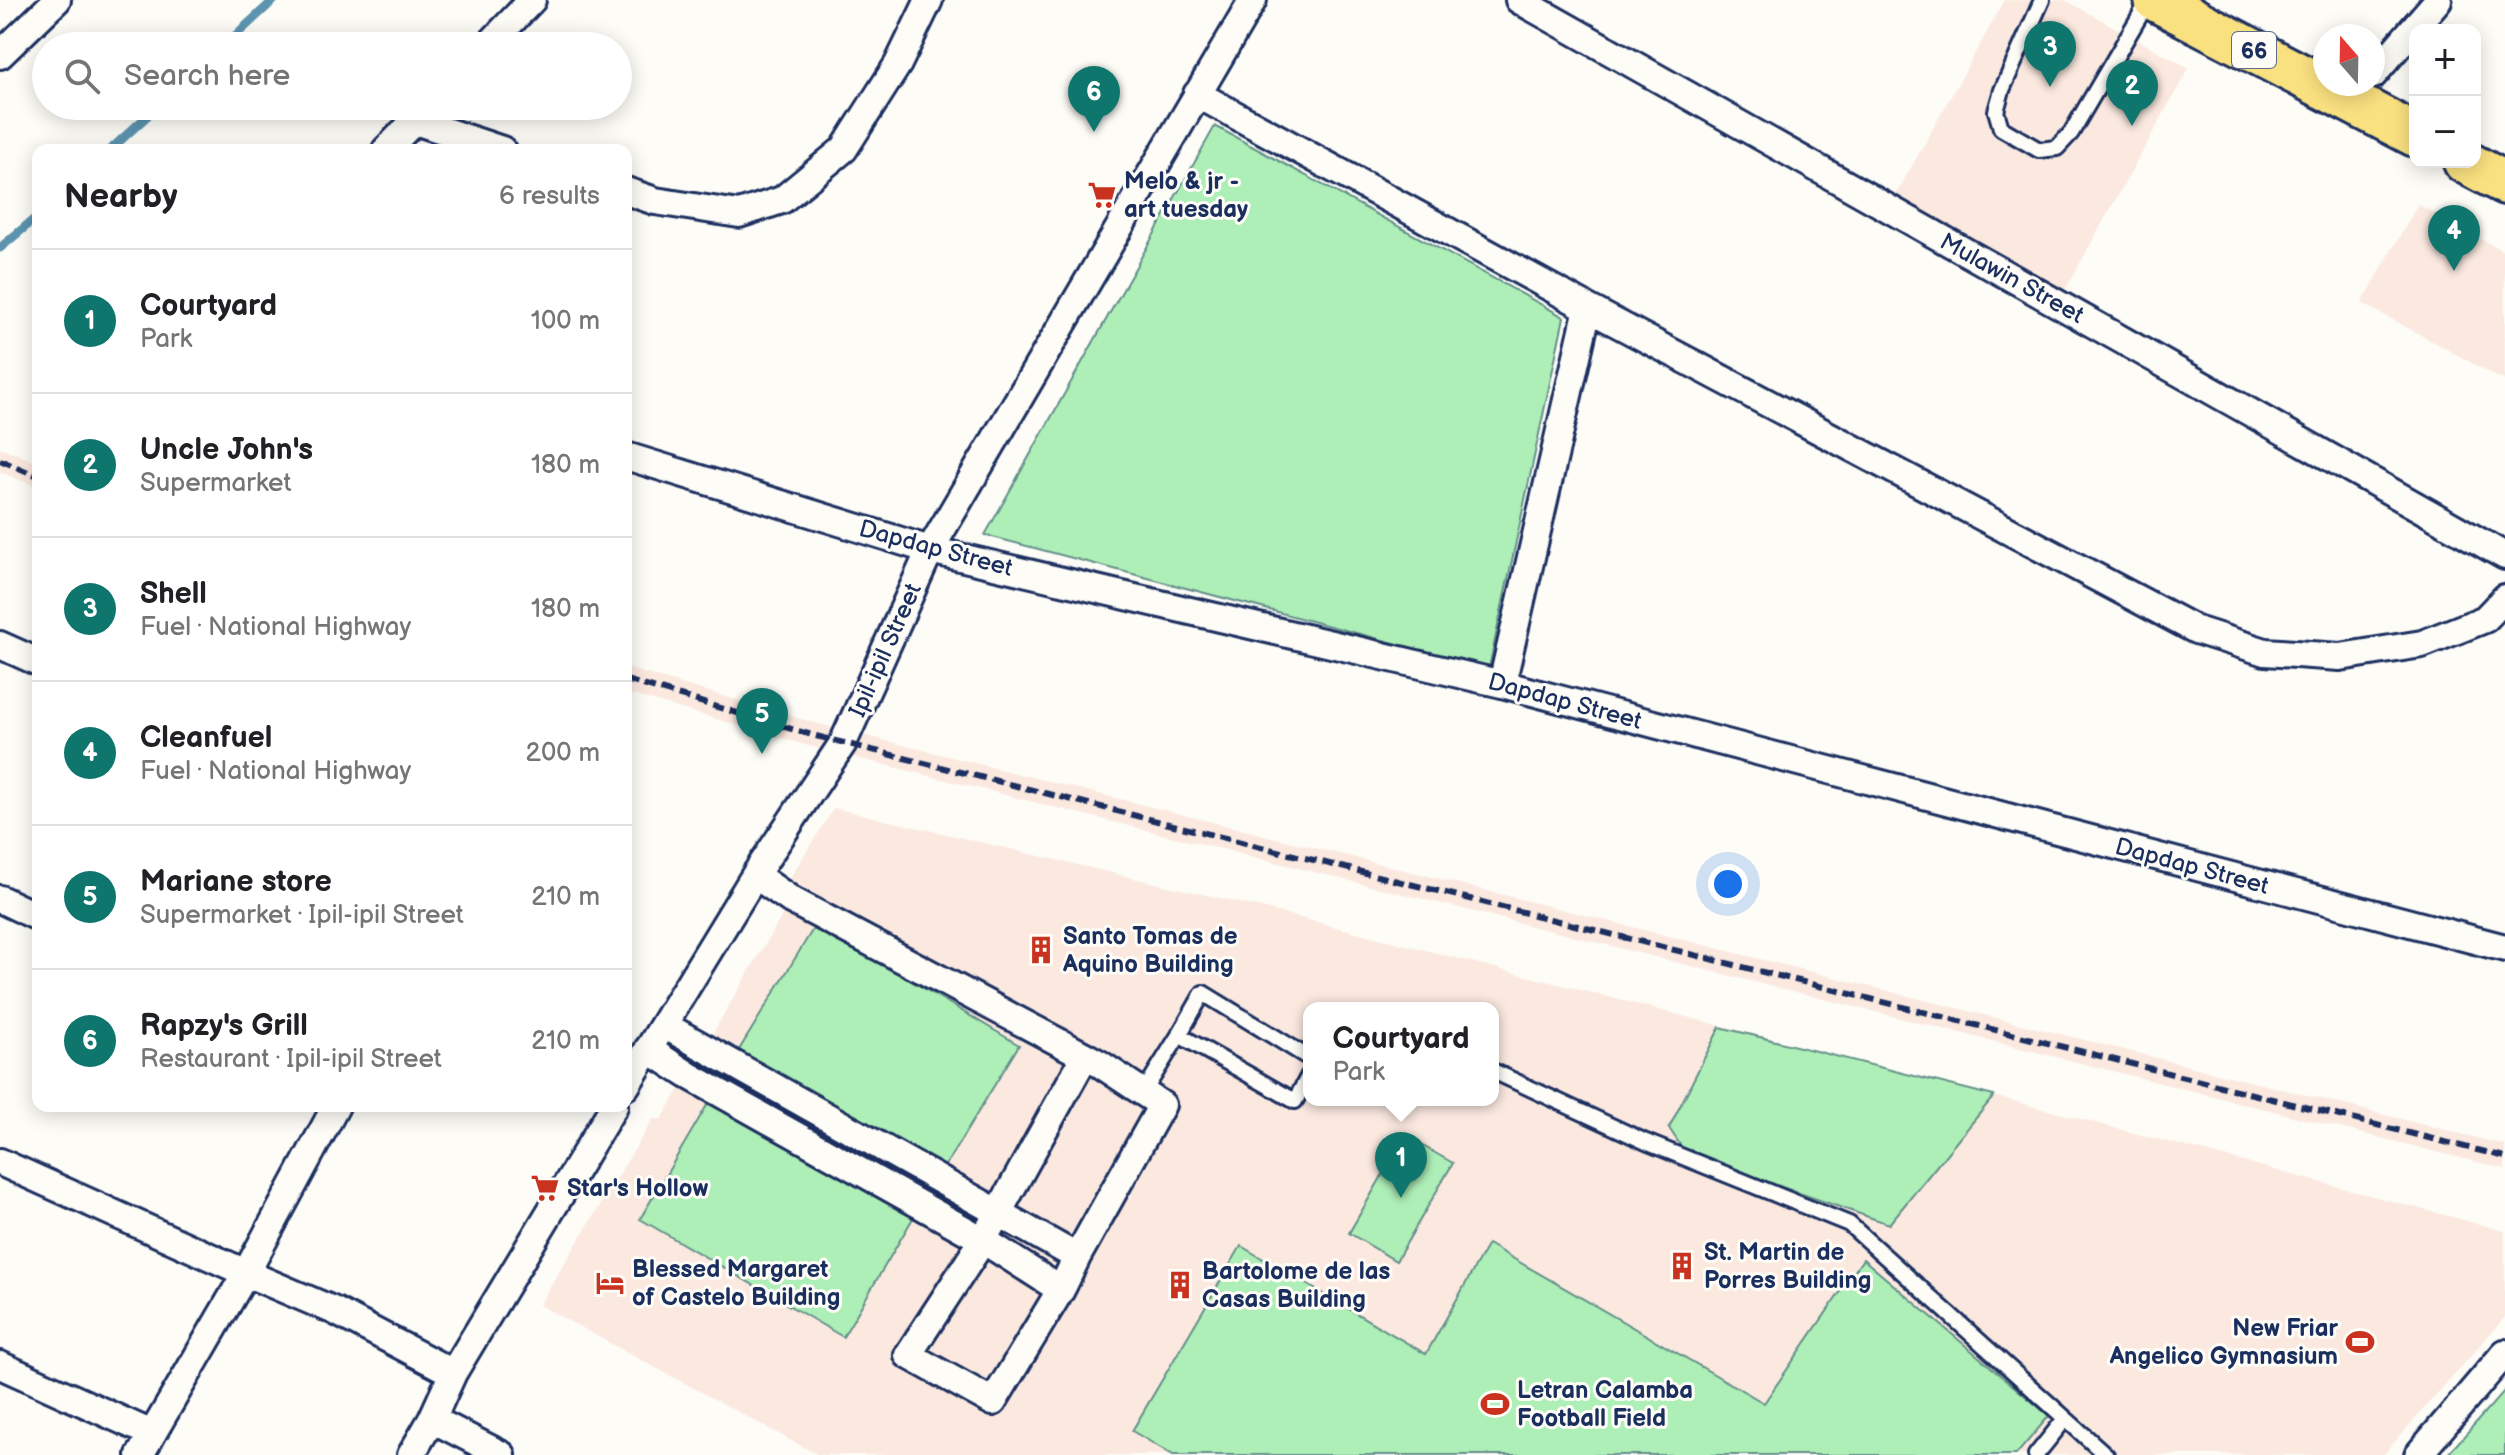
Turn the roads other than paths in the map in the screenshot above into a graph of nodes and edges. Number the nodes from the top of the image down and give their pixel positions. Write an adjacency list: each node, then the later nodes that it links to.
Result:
1 (57, 0): 11 (street)
2 (532, 0): 10 (street)
3 (929, 0): 23 (street)
4 (1253, 0): 14 (street, Ipil-ipil Street)
5 (1519, 0): 27 (street, Mulawin Street)
6 (2042, 0): 7 (lane)
7 (2149, 0)
8 (2156, 0): 13 (main road, 66)
9 (2438, 0): 12 (street)
10 (501, 32)
11 (0, 55)
12 (2385, 61)
13 (2313, 65)
14 (1197, 94): 24 (street); 26 (street, Ipil-ipil Street)
15 (2374, 96): 18 (main road, 66)
16 (416, 120): 19 (street)
17 (435, 120): 20 (street)
18 (2409, 129)
19 (392, 144)
20 (489, 144)
21 (2476, 168): 22 (main road)
22 (2505, 183)
23 (632, 193)
24 (1588, 308): 28 (street); 31 (street)
25 (632, 458): 26 (street, Dapdap Street)
26 (930, 550): 31 (street, Dapdap Street); 32 (street, Ipil-ipil Street)
27 (2505, 556)
28 (2505, 598)
29 (0, 645): 30 (street)
30 (32, 659)
31 (1502, 684): 35 (street, Dapdap Street)
32 (755, 875): 36 (street, Ipil-ipil Street); 40 (street)
33 (0, 899): 34 (street)
34 (32, 914)
35 (2505, 948)
36 (664, 1025): 38 (street, Ipil-ipil Street); 48 (street)
37 (1179, 1035): 39 (lane); 43 (lane); 44 (lane)
38 (648, 1049): 42 (street, Ipil-ipil Street); 49 (street)
39 (1303, 1054)
40 (1085, 1056): 44 (street); 48 (street)
41 (1499, 1074): 57 (lane)
42 (632, 1076)
43 (1303, 1086)
44 (1143, 1093): 50 (street)
45 (333, 1112): 51 (street)
46 (610, 1112): 55 (street)
47 (0, 1162): 51 (street)
48 (996, 1214): 49 (street); 50 (street)
49 (983, 1240): 52 (street); 52 (street)
50 (1077, 1257): 52 (street)
51 (246, 1273): 55 (street); 58 (street)
52 (1061, 1290)
53 (2505, 1353): 63 (street)
54 (0, 1365): 58 (street)
55 (453, 1373): 56 (street)
56 (432, 1419): 59 (street); 60 (street)
57 (2065, 1419): 61 (lane); 62 (lane)
58 (146, 1444)
59 (411, 1455)
60 (502, 1455)
61 (2036, 1455)
62 (2106, 1455)
63 (2418, 1455)

